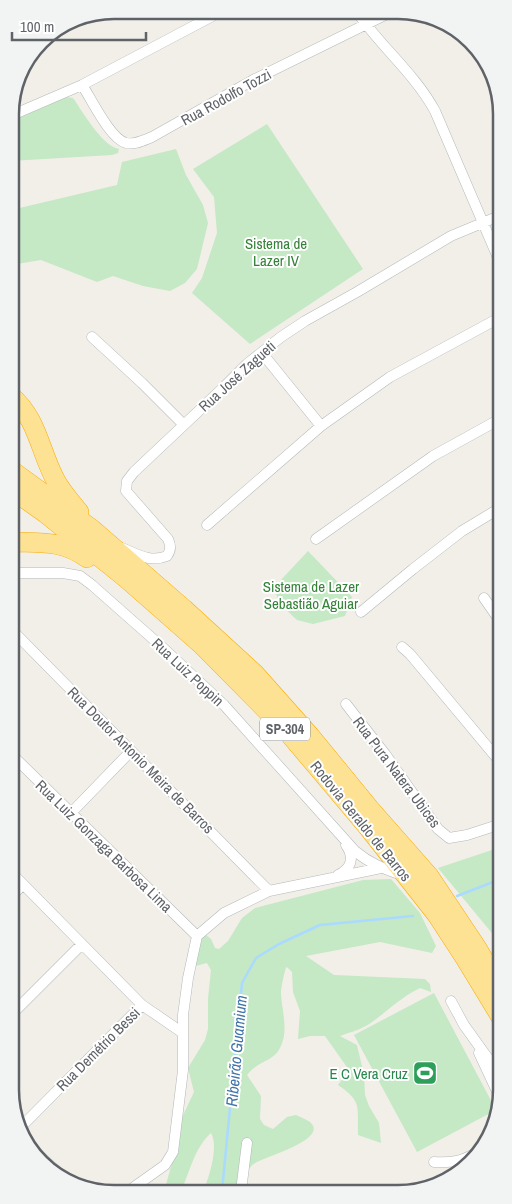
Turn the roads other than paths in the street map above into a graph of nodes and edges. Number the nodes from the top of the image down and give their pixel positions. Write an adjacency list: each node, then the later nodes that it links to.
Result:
1 (207, 19): 5 (street)
2 (362, 19): 4 (street)
3 (378, 19): 4 (street, Rua Rodolfo Tozzi)
4 (366, 25): 5 (street, Rua Rodolfo Tozzi); 8 (street)
5 (82, 84): 6 (street)
6 (19, 112)
7 (493, 218): 8 (street, Rua José Zagueti)
8 (483, 222): 9 (street); 12 (street, Rua José Zagueti)
9 (493, 246)
10 (493, 321): 16 (street)
11 (92, 336): 15 (street)
12 (262, 353): 15 (street, Rua José Zagueti); 16 (street)
13 (19, 404): 21 (highway)
14 (493, 423): 22 (street)
15 (184, 425): 24 (street, Rua José Zagueti)
16 (321, 426): 20 (street)
17 (19, 476): 21 (highway, Rodovia Geraldo de Barros / SP-304)
18 (19, 495): 29 (highway, Rodovia Geraldo de Barros / SP-304)
19 (493, 512): 27 (street)
20 (207, 525)
21 (92, 529): 24 (highway, Rodovia Geraldo de Barros / SP-304)
22 (316, 539)
23 (19, 542): 29 (highway)
24 (107, 542): 48 (highway, Rodovia Geraldo de Barros / SP-304)
25 (19, 573): 38 (street, Rua Luiz Poppin)
26 (484, 598): 28 (street)
27 (361, 612)
28 (493, 612)
29 (184, 630): 40 (highway, Rodovia Geraldo de Barros / SP-304)
30 (19, 637): 33 (street, Rua Doutor Antonio Meira de Barros)
31 (402, 647): 34 (street)
32 (346, 704): 37 (street, Rua Pura Natera Ubices)
33 (131, 751): 36 (street); 45 (street, Rua Doutor Antonio Meira de Barros)
34 (493, 753)
35 (19, 762): 36 (street, Rua Luiz Gonzaga Barbosa Lima)
36 (71, 813): 46 (street, Rua Luiz Gonzaga Barbosa Lima)
37 (493, 827)
38 (334, 828): 39 (street, Rua Luiz Poppin); 41 (street, Rua Luiz Poppin)
39 (381, 868): 40 (street, Rua Luiz Poppin); 41 (street)
40 (406, 876): 50 (highway, Rodovia Geraldo de Barros / SP-304)
41 (330, 879): 45 (street)
42 (19, 880): 43 (street)
43 (23, 884): 44 (street); 47 (street)
44 (19, 888)
45 (269, 891): 46 (street)
46 (197, 936): 53 (street)
47 (82, 944): 51 (street); 52 (street)
48 (493, 975)
49 (451, 1002): 54 (street)
50 (493, 1004)
51 (142, 1005): 53 (street, Rua Demétrio Bessi); 57 (street, Rua Demétrio Bessi)
52 (19, 1008)
53 (183, 1033): 61 (street)
54 (472, 1036): 55 (street); 56 (street)
55 (493, 1065)
56 (493, 1082)
57 (25, 1123)
58 (247, 1142): 62 (street)
59 (463, 1160): 60 (street)
60 (434, 1162)
61 (137, 1185)
62 (242, 1185)

